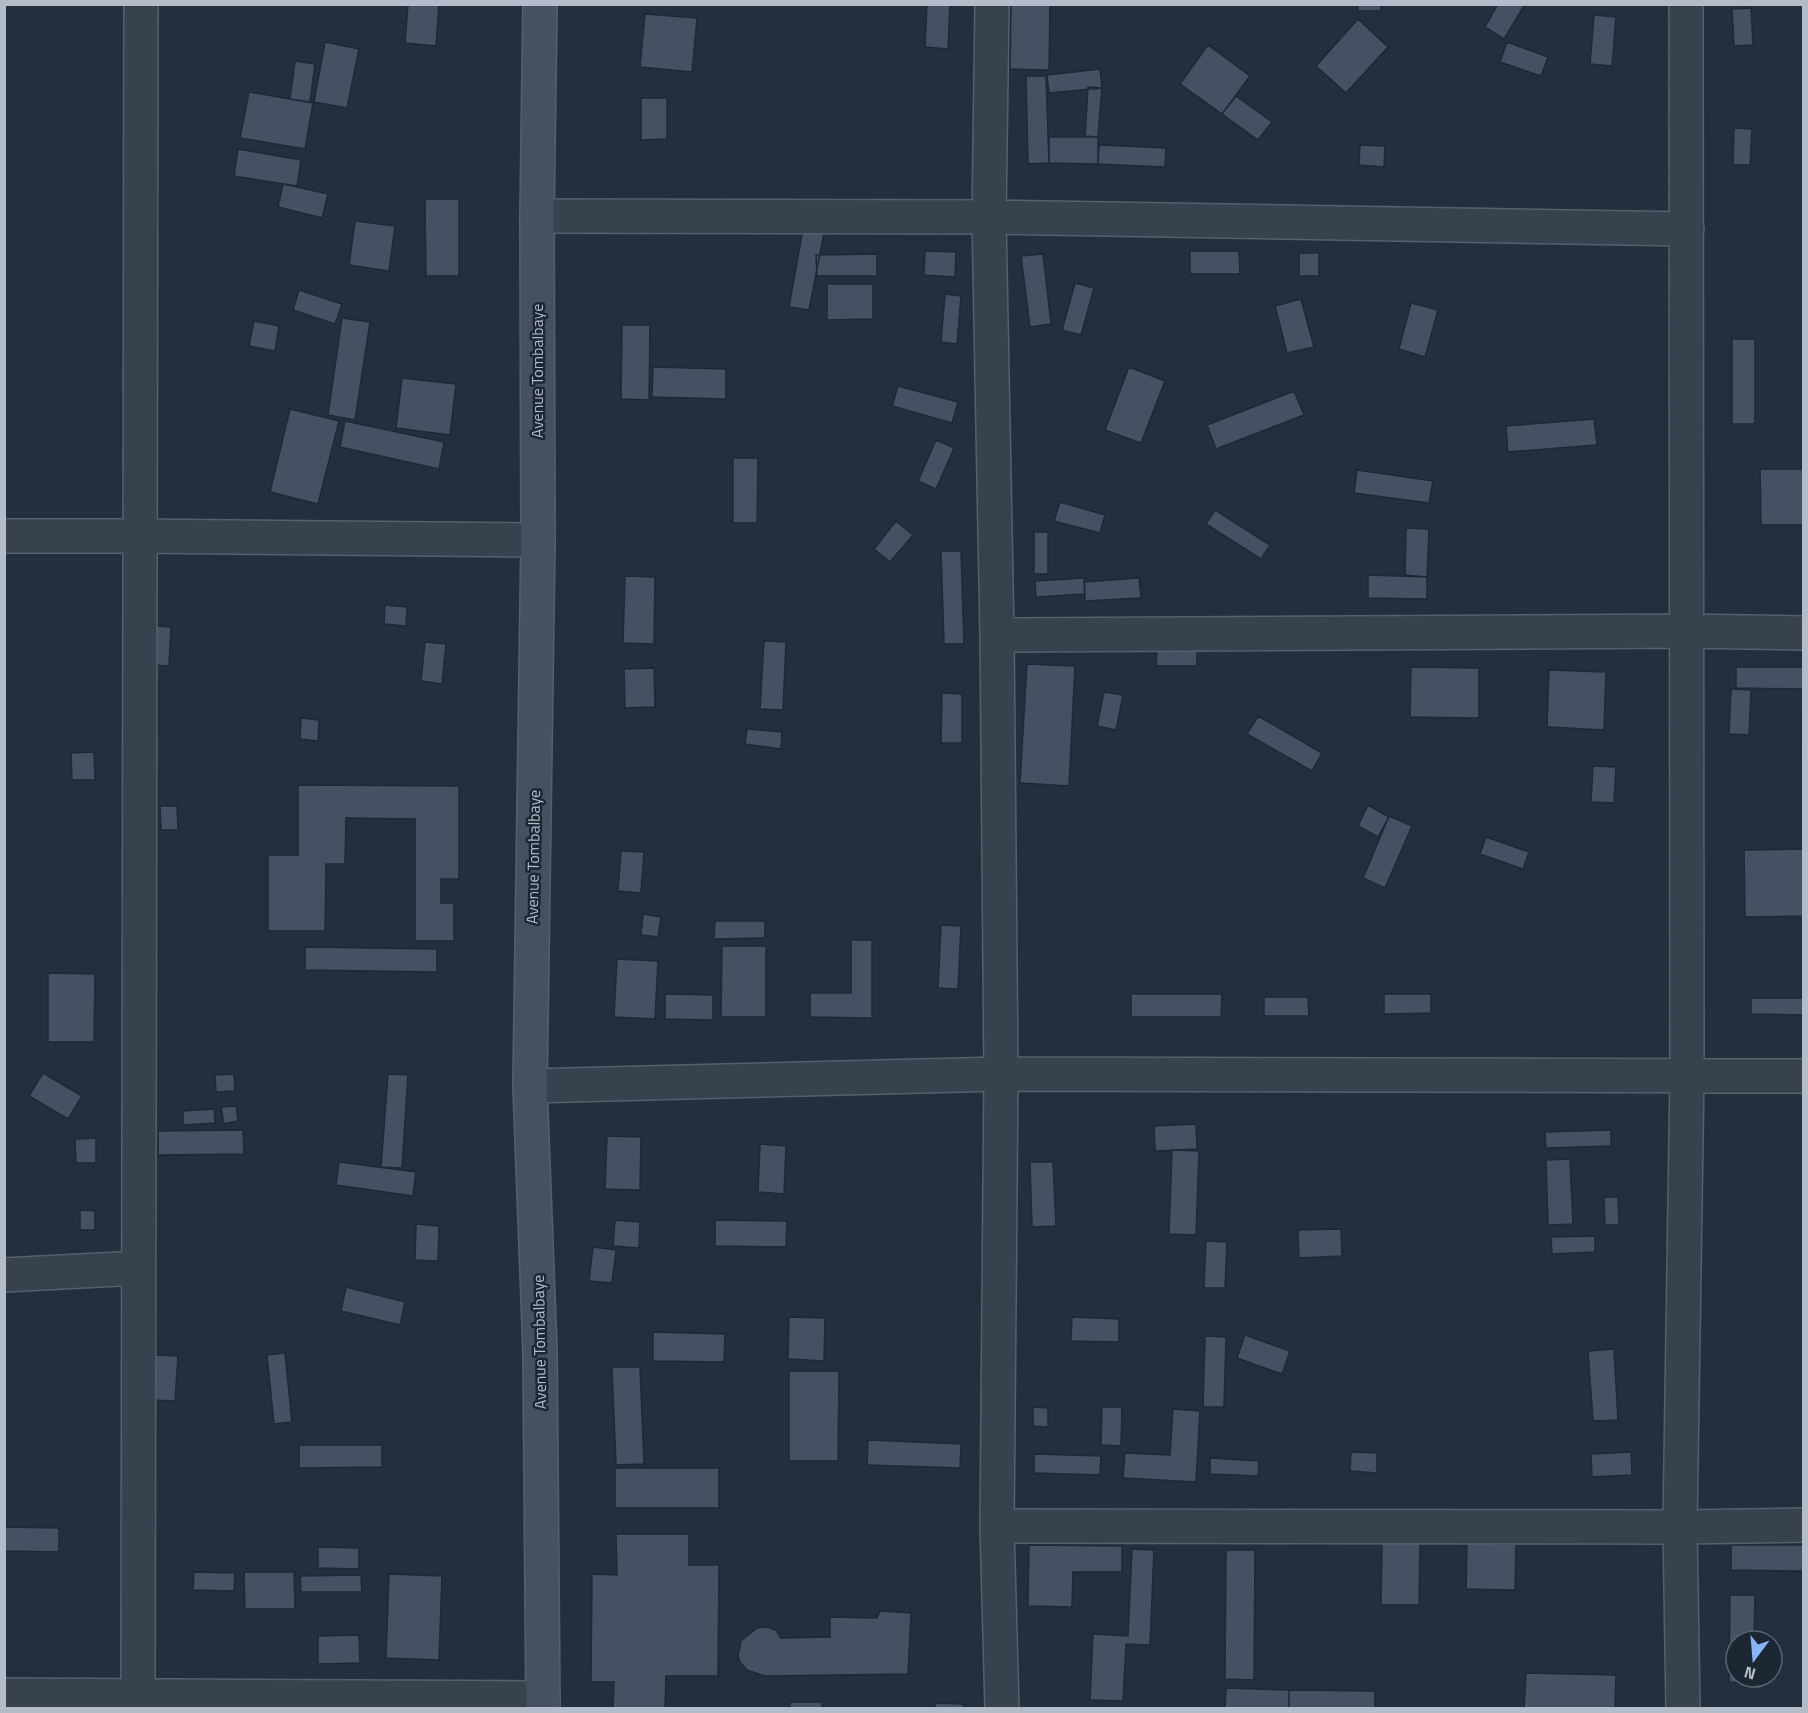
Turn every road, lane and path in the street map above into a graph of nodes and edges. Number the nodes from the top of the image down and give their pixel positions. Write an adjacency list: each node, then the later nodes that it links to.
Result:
1 (141, 4): 9 (street)
2 (540, 4): 5 (main road, Avenue Tombalbaye)
3 (992, 4): 6 (street)
4 (1686, 4): 7 (street)
5 (537, 216): 6 (street); 10 (main road, Avenue Tombalbaye)
6 (989, 217): 7 (street); 13 (street)
7 (1687, 230): 11 (street)
8 (4, 536): 9 (street)
9 (139, 536): 10 (street); 18 (street)
10 (538, 540): 17 (main road, Avenue Tombalbaye)
11 (1687, 631): 12 (street); 13 (street); 15 (street)
12 (1803, 633)
13 (997, 635): 14 (street)
14 (1001, 1074): 15 (street); 17 (street); 21 (street)
15 (1687, 1074): 16 (street); 22 (street)
16 (1803, 1076)
17 (530, 1086): 25 (main road, Avenue Tombalbaye)
18 (138, 1268): 19 (street); 23 (street)
19 (4, 1275)
20 (1803, 1525): 22 (street)
21 (997, 1526): 22 (street); 26 (street)
22 (1680, 1527): 27 (street)
23 (138, 1694): 24 (street); 25 (street)
24 (4, 1695)
25 (543, 1703)
26 (1002, 1708)
27 (1683, 1708)

